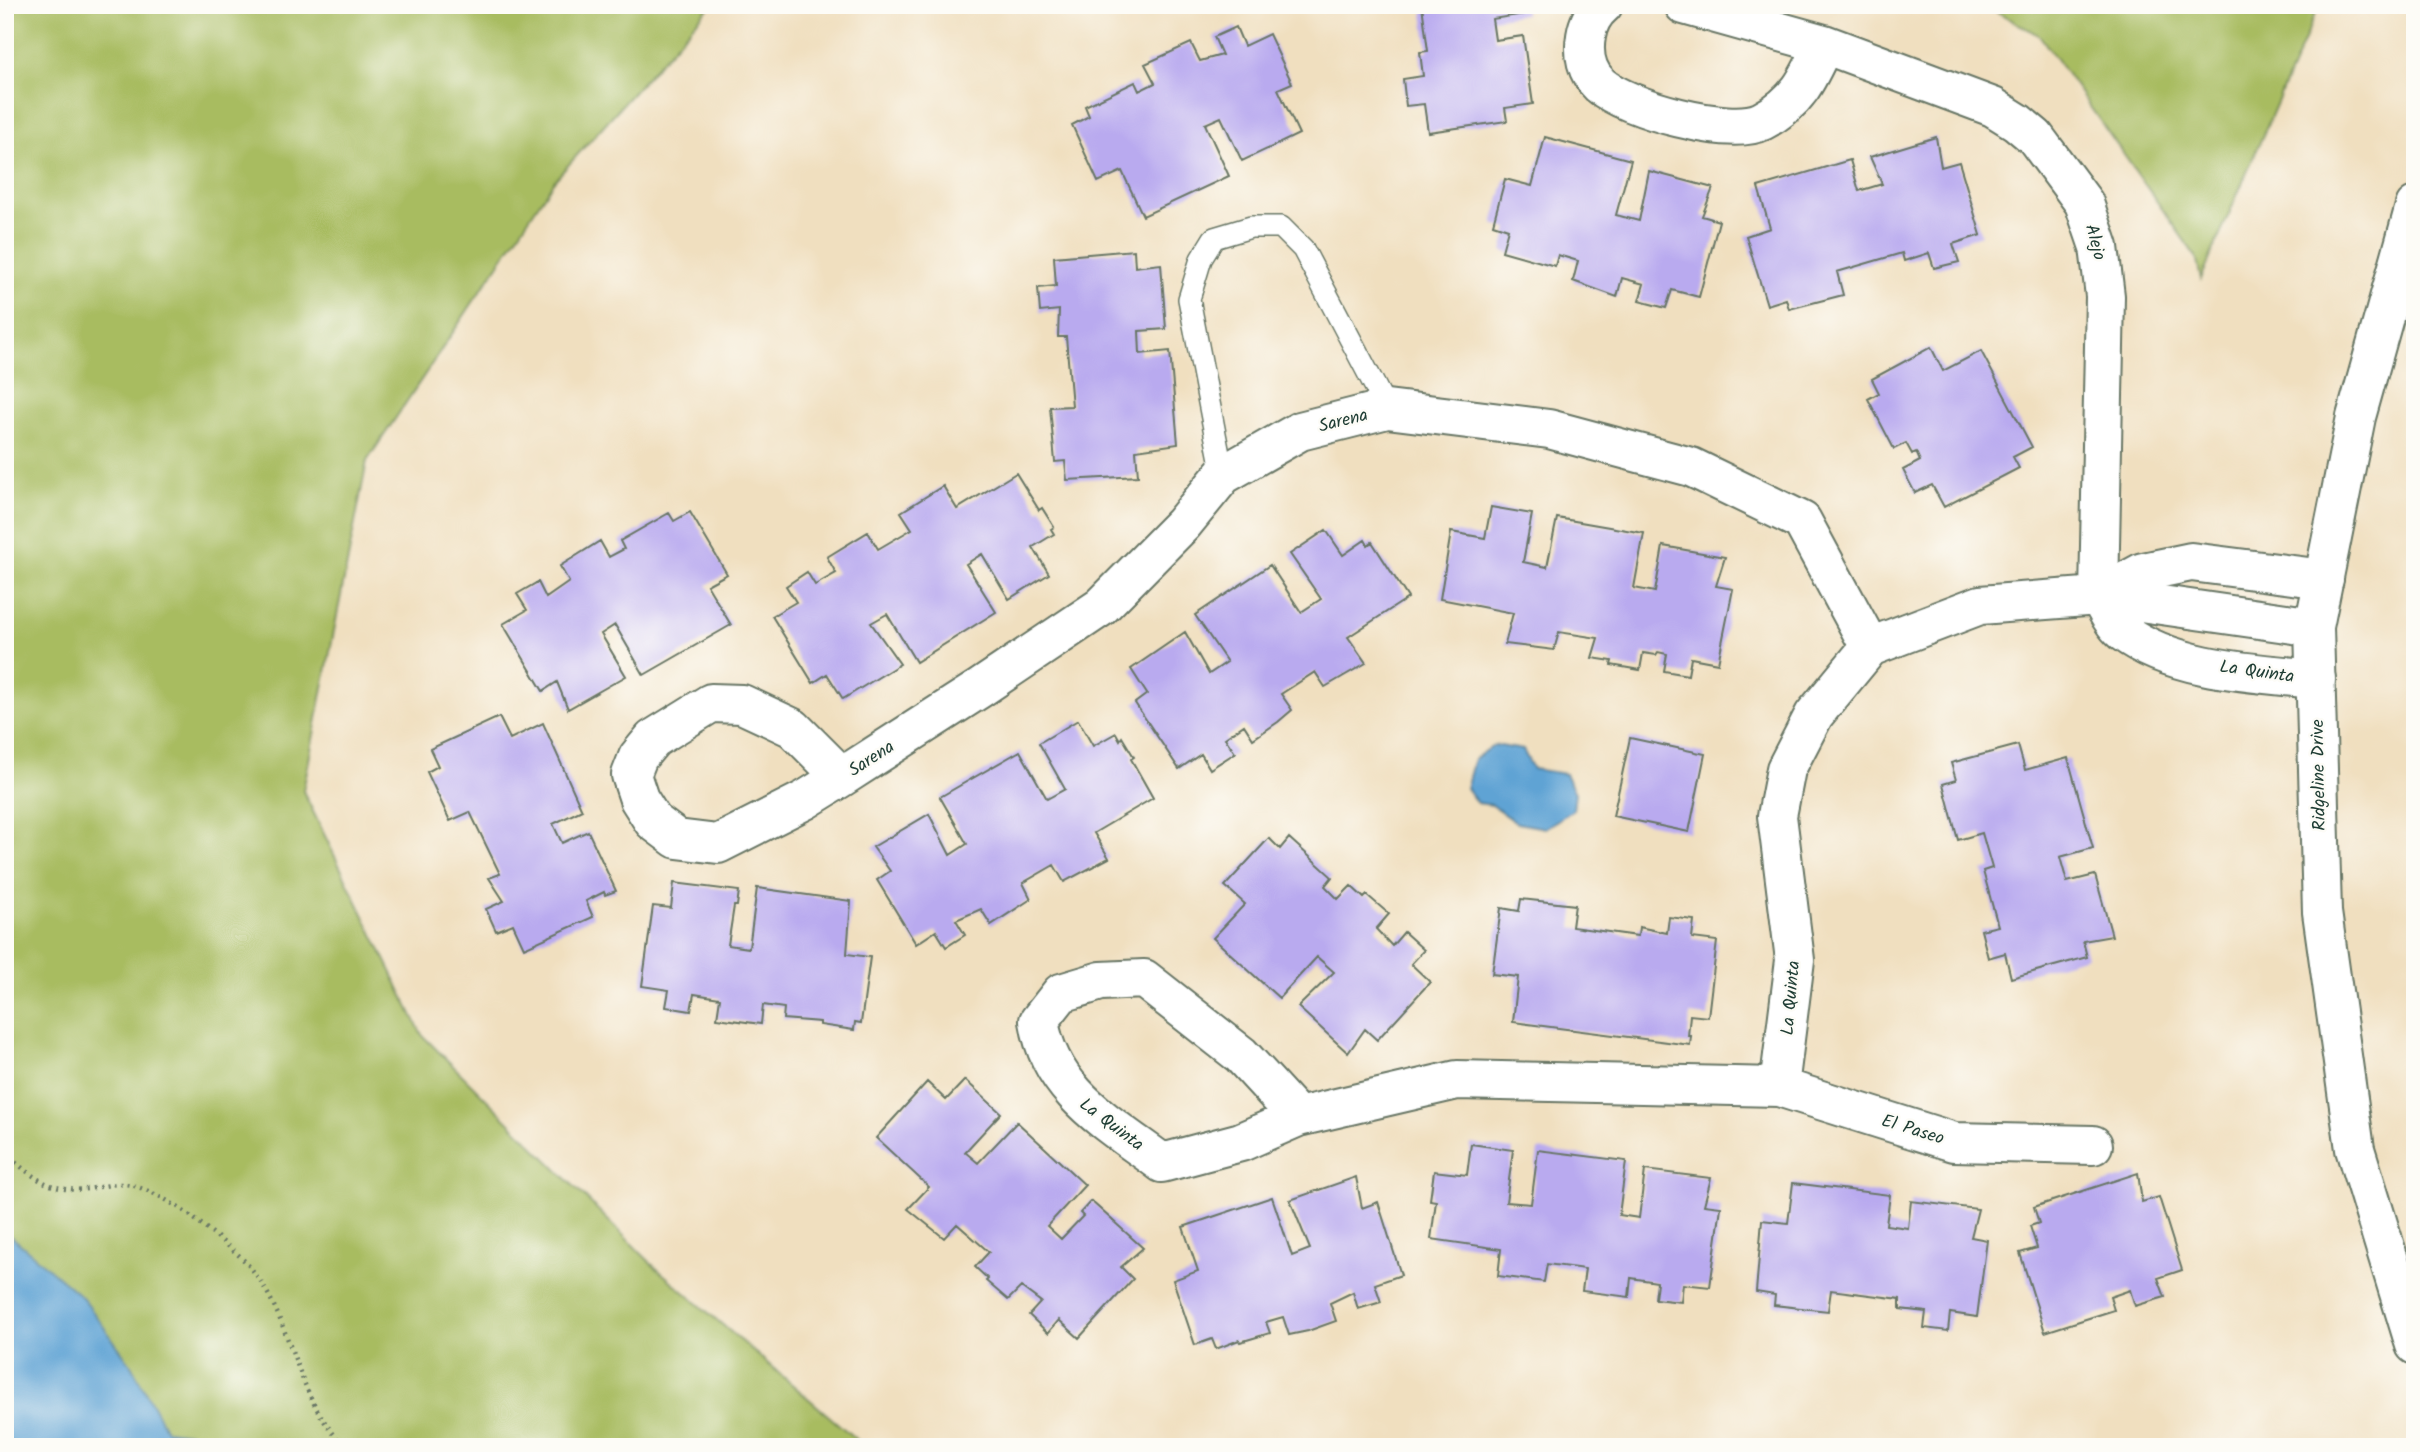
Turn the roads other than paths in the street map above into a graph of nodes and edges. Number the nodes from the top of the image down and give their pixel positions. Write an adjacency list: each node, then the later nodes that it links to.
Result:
1 (1603, 5): 3 (street)
2 (1684, 5): 3 (street, Alejo)
3 (1824, 44): 8 (street, Alejo)
4 (2415, 206): 7 (street, Ridgeline Drive)
5 (1387, 409): 6 (street, Sarena); 6 (lane); 10 (street, Sarena)
6 (1223, 475): 12 (street, Sarena)
7 (2324, 579): 8 (street, La Quinta); 9 (street, Ridgeline Drive)
8 (2099, 596): 9 (street, La Quinta); 10 (street, La Quinta); 11 (street, La Quinta)
9 (2314, 627): 11 (street, Ridgeline Drive)
10 (1870, 647): 13 (street, La Quinta)
11 (2316, 679): 16 (street, Ridgeline Drive)
12 (842, 777): 12 (street, Sarena)
13 (1779, 1087): 14 (street, La Quinta); 15 (street, El Paseo)
14 (1298, 1117): 14 (street, La Quinta)
15 (2093, 1144)
16 (2415, 1345)

